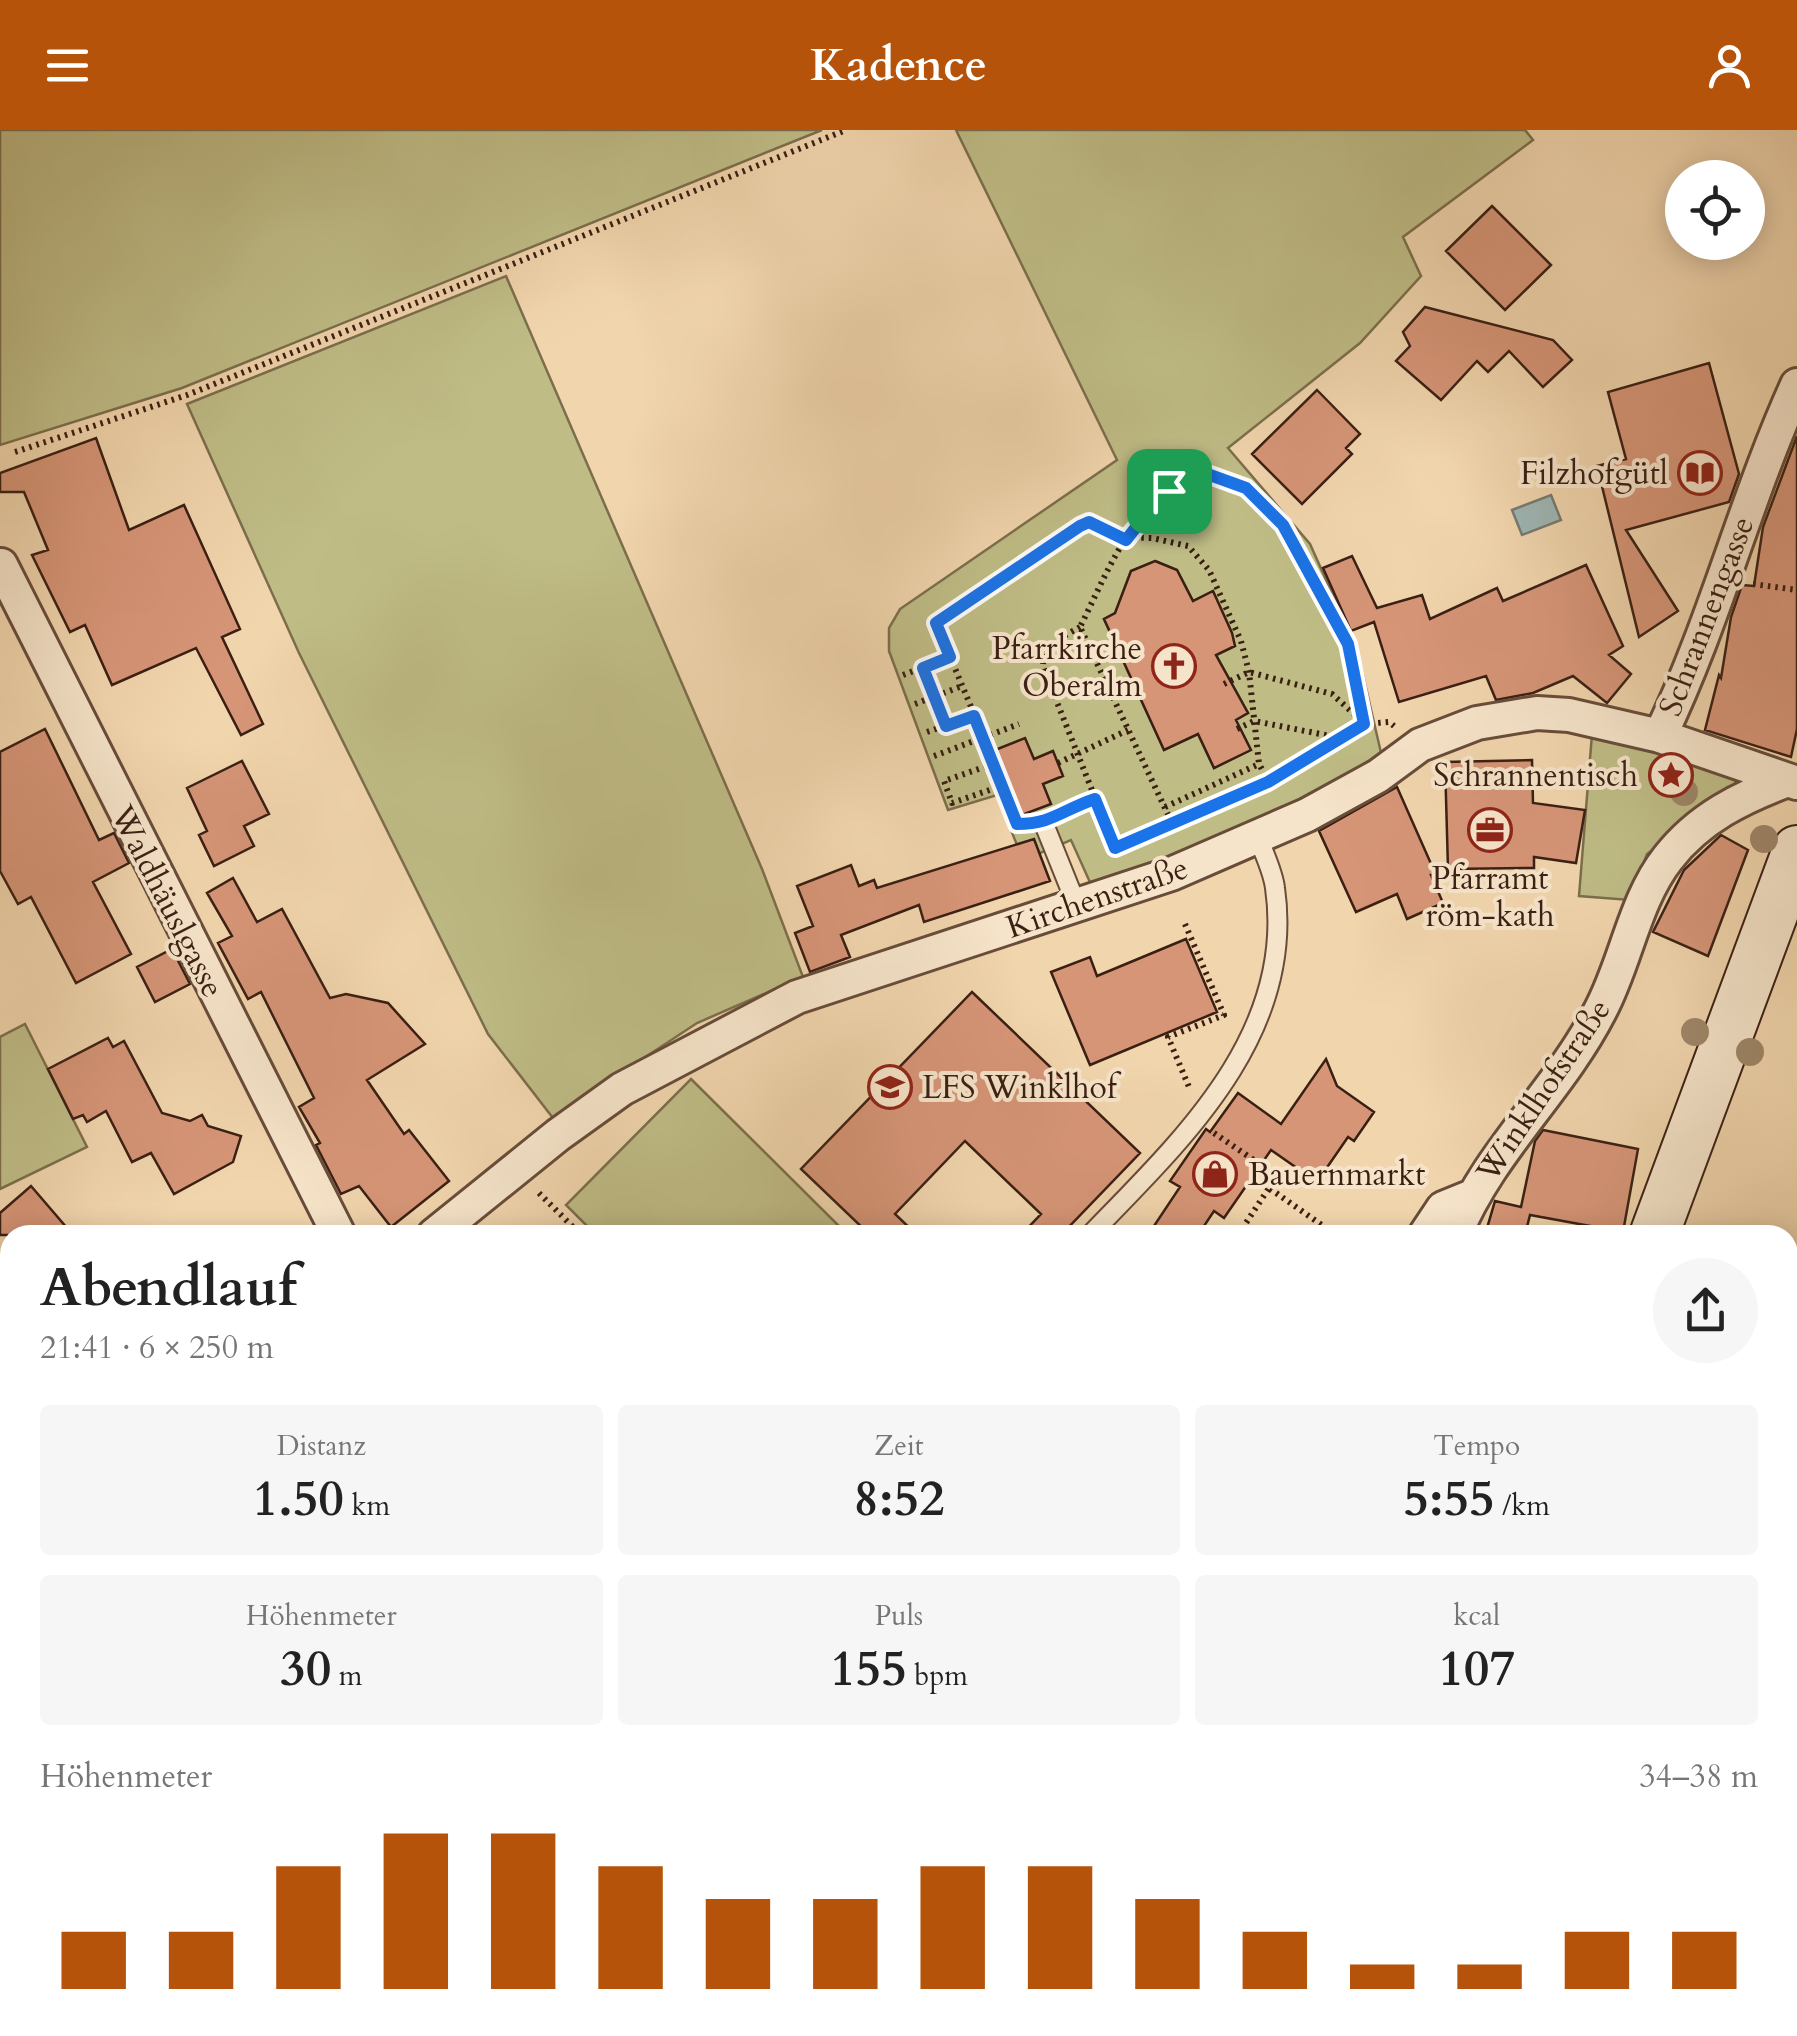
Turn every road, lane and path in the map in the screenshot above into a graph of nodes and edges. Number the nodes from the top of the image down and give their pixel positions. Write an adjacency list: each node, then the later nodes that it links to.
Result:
1 (846, 130): 3 (path)
2 (1797, 384): 25 (street, Schrannengasse)
3 (15, 452)
4 (1126, 540): 8 (path); 9 (path); 11 (path); 20 (path)
5 (1, 565): 49 (street, Waldhäuslgasse)
6 (1769, 587): 7 (path)
7 (1797, 590)
8 (1080, 627): 23 (path); 28 (path)
9 (950, 657): 10 (path); 14 (path)
10 (923, 668): 12 (path); 15 (path)
11 (1249, 672): 13 (path); 18 (path); 20 (path)
12 (903, 675)
13 (1224, 684)
14 (962, 686): 15 (path); 17 (path)
15 (935, 696): 16 (path); 21 (path)
16 (914, 704)
17 (974, 716): 21 (path); 26 (path)
18 (1254, 721): 22 (path); 27 (path); 32 (path)
19 (1019, 724): 26 (path)
20 (1364, 724): 27 (path)
21 (946, 726): 24 (path)
22 (1236, 728)
23 (1128, 730): 28 (path); 37 (path)
24 (927, 732)
25 (1660, 736): 34 (street, Kirchenstraße); 40 (street, Kirchenstraße)
26 (982, 738): 29 (path); 31 (path)
27 (1341, 738): 33 (path)
28 (1076, 754): 30 (path); 36 (path)
29 (934, 756)
30 (1058, 763)
31 (993, 764): 35 (path); 35 (path)
32 (1259, 764): 33 (path); 37 (path)
33 (1268, 782): 38 (path)
34 (1792, 782): 48 (street, Winklhofstraße)
35 (1001, 786): 39 (path)
36 (1095, 799): 38 (path); 39 (path)
37 (1165, 807): 38 (path)
38 (1171, 821)
39 (1044, 824): 42 (lane)
40 (1258, 837): 42 (street, Kirchenstraße); 44 (lane)
41 (1797, 850): 57 (main road)
42 (1077, 906): 46 (street, Kirchenstraße)
43 (1185, 924): 44 (path)
44 (1210, 1103): 45 (lane)
45 (1197, 1121): 47 (path); 52 (lane)
46 (516, 1169): 50 (street, Kirchenstraße); 51 (path)
47 (1269, 1188): 53 (path); 54 (path)
48 (1470, 1196): 55 (street); 56 (street, Winklhofstraße)
49 (334, 1225)
50 (446, 1225)
51 (571, 1225)
52 (1099, 1225)
53 (1245, 1225)
54 (1322, 1225)
55 (1432, 1225)
56 (1459, 1225)
57 (1658, 1225)

